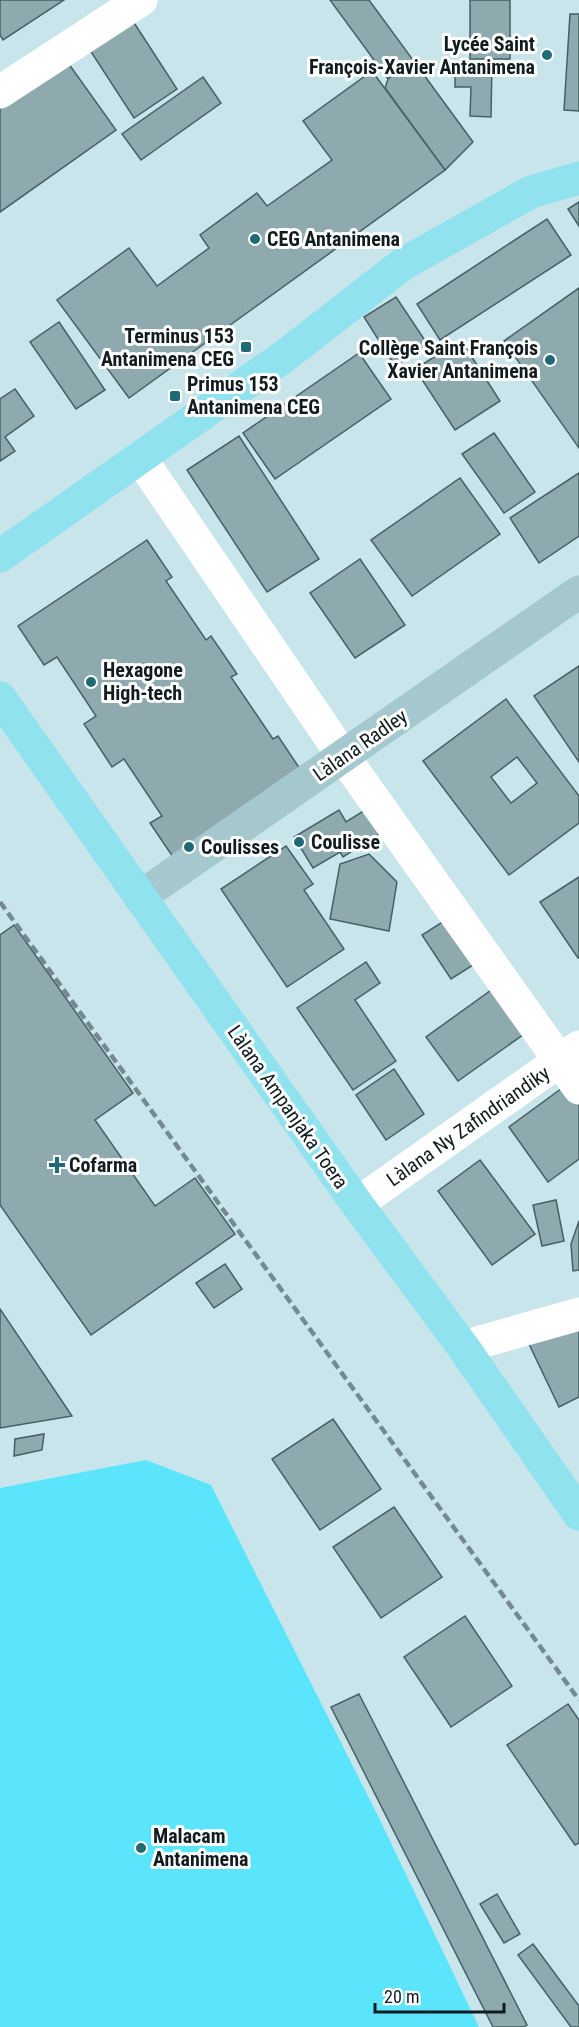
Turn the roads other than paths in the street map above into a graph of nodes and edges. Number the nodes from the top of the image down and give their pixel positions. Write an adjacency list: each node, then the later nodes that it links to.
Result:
1 (141, 0): 2 (street)
2 (0, 92)
3 (579, 178): 4 (main road)
4 (140, 458): 5 (main road); 8 (street)
5 (0, 556)
6 (579, 592): 8 (main road, Làlana Radley)
7 (0, 698): 9 (main road, Làlana Ampanjaka Toera)
8 (343, 756): 9 (main road, Làlana Radley); 10 (street)
9 (140, 897): 12 (main road, Làlana Ampanjaka Toera)
10 (569, 1054): 11 (street); 12 (street, Làlana Ny Zafindriandiky)
11 (579, 1088)
12 (357, 1204): 14 (main road, Làlana Ampanjaka Toera)
13 (579, 1314): 14 (street)
14 (463, 1347): 15 (main road, Làlana Ampanjaka Toera)
15 (579, 1514)

